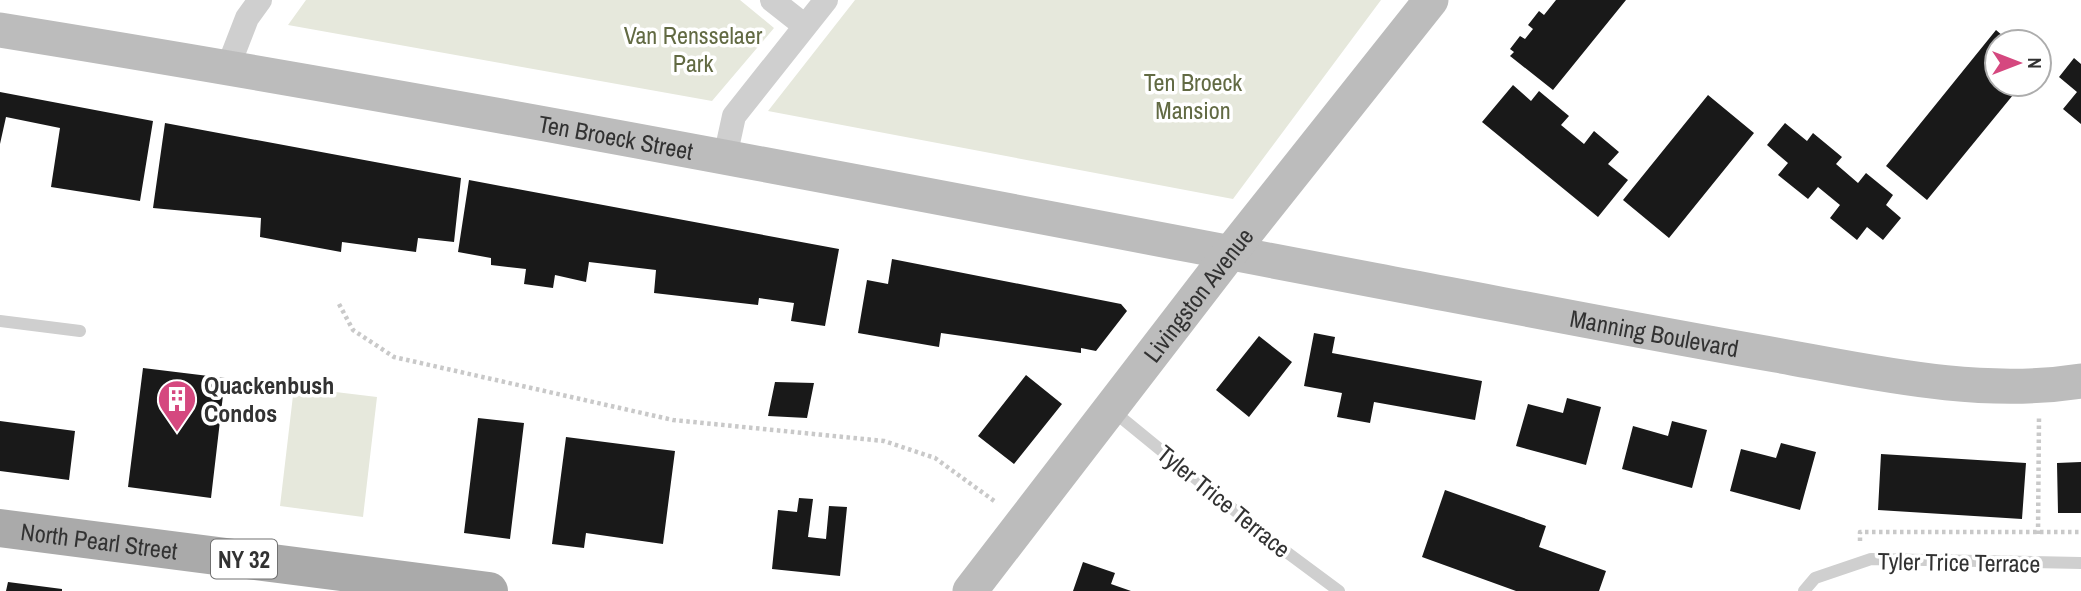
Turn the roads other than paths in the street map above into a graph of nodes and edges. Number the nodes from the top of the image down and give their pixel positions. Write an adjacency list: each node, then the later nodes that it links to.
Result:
1 (260, 0): 7 (street)
2 (772, 0): 5 (street)
3 (826, 0): 5 (street)
4 (1431, 0): 9 (street, Livingston Avenue)
5 (805, 26): 8 (street)
6 (0, 30): 7 (street, Ten Broeck Street)
7 (228, 66): 8 (street, Ten Broeck Street)
8 (725, 157): 9 (street, Ten Broeck Street)
9 (1230, 253): 12 (street, Manning Boulevard); 13 (street, Livingston Avenue)
10 (0, 321): 11 (lane)
11 (80, 331)
12 (2081, 380)
13 (1110, 409): 17 (street, Livingston Avenue); 18 (lane, Tyler Trice Terrace)
14 (0, 528): 16 (main road, North Pearl Street / NY 32)
15 (2081, 564): 19 (lane, Tyler Trice Terrace)
16 (489, 591)
17 (970, 591)
18 (1339, 591)
19 (1804, 591)

